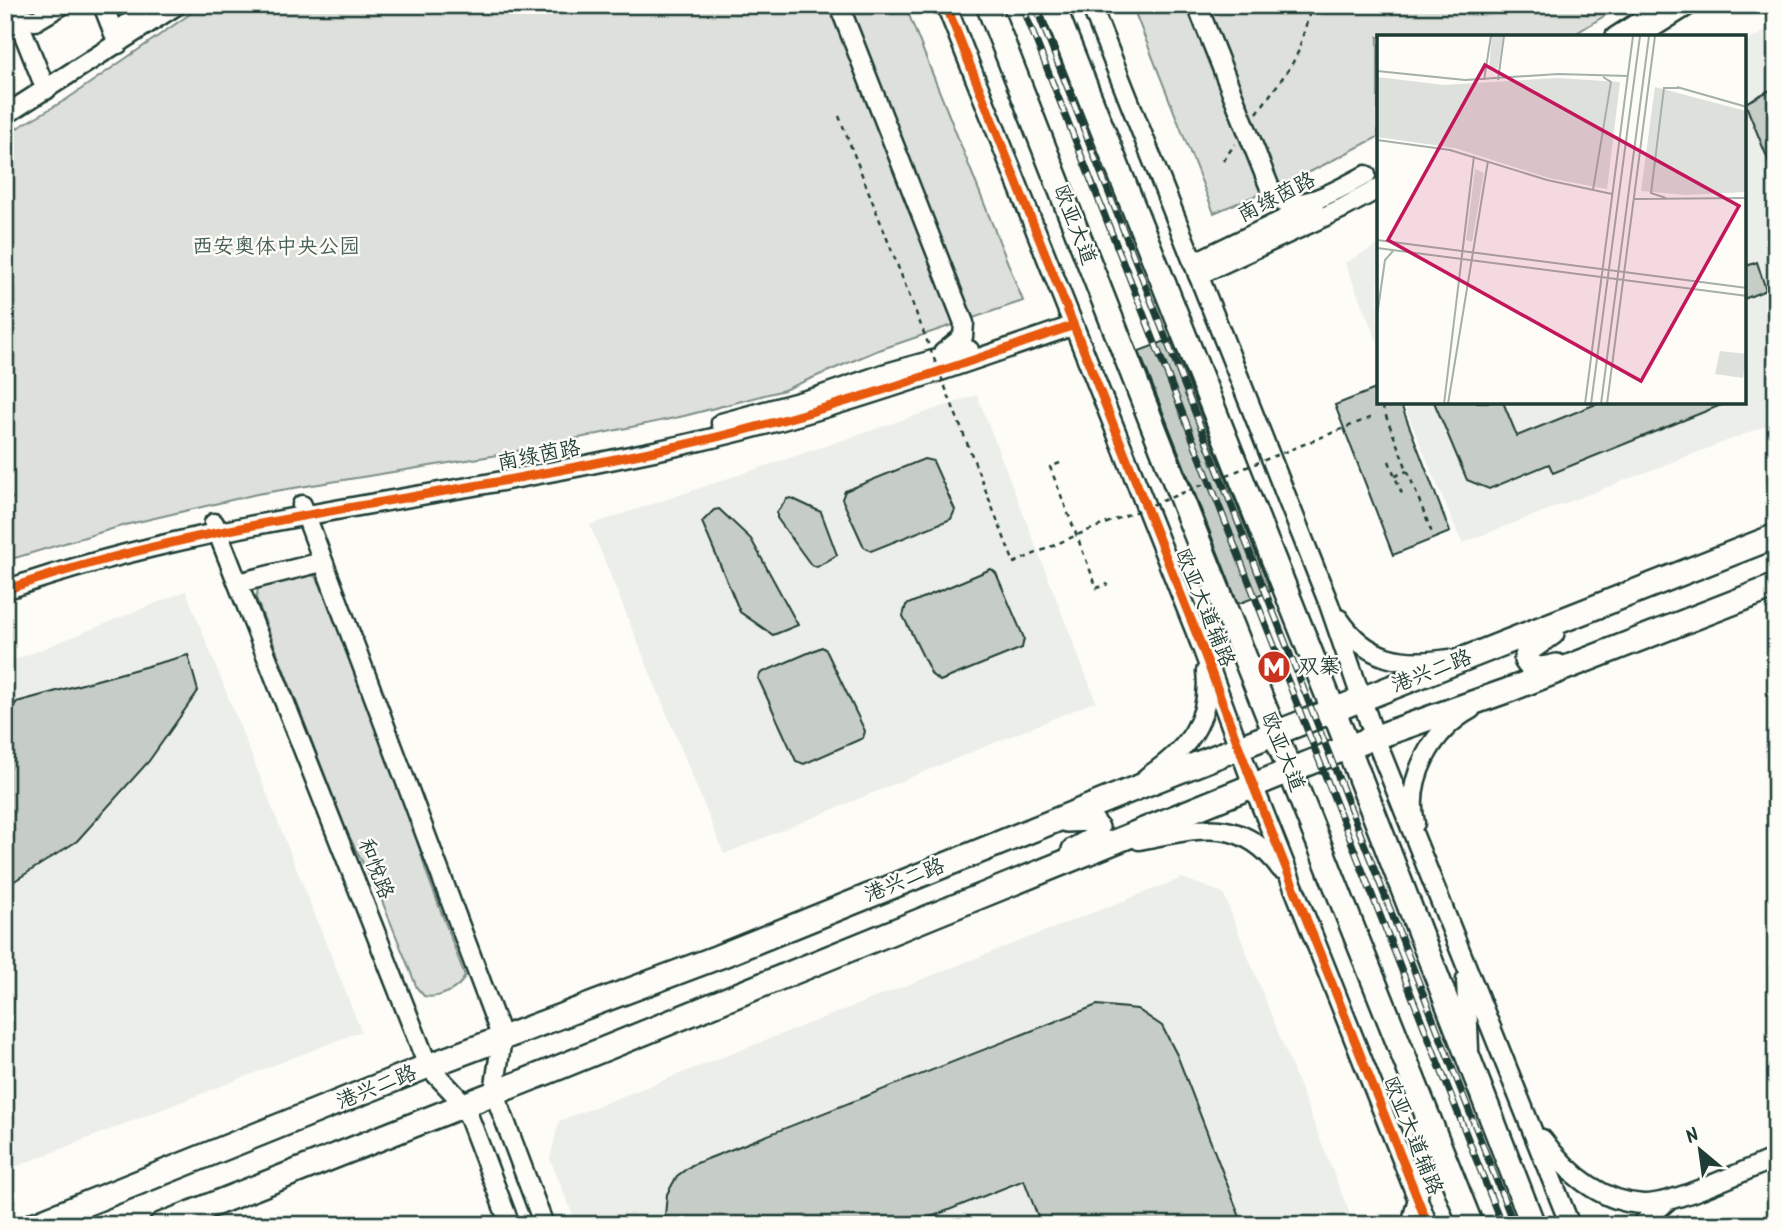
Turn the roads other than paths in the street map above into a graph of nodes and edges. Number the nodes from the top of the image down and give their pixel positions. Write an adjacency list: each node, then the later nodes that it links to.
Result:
1 (62, 5): 13 (street)
2 (103, 5): 16 (street)
3 (154, 5): 16 (street)
4 (177, 5): 16 (street)
5 (839, 5): 24 (street)
6 (946, 5): 23 (street, 欧亚大道辅路)
7 (988, 5): 41 (main road, 欧亚大道)
8 (1053, 5): 40 (main road)
9 (1091, 5): 22 (street)
10 (1197, 5): 20 (street)
11 (1665, 5): 14 (street)
12 (1689, 5): 15 (street)
13 (13, 7): 17 (street)
14 (1618, 35)
15 (1641, 35)
16 (116, 38): 17 (street)
17 (44, 86): 18 (street); 19 (street)
18 (5, 102)
19 (5, 116)
20 (1372, 172): 22 (street, 南绿茵路)
21 (1377, 190): 22 (street, 南绿茵路)
22 (1196, 269): 34 (street)
23 (1070, 321): 24 (street, 南绿茵路); 25 (street, 南绿茵路); 37 (street, 欧亚大道辅路)
24 (913, 366): 25 (street, 南绿茵路)
25 (303, 509): 26 (street, 南绿茵路); 28 (street)
26 (215, 526): 29 (street, 南绿茵路); 30 (street, 和悦路); 32 (street, 南绿茵路)
27 (1776, 536): 33 (main road, 港兴二路)
28 (322, 562): 30 (street); 54 (street)
29 (5, 578)
30 (238, 583): 56 (street, 和悦路)
31 (1776, 586): 35 (main road, 港兴二路)
32 (5, 590)
33 (1617, 599): 35 (main road); 36 (main road, 港兴二路)
34 (1329, 604): 36 (street); 39 (street)
35 (1619, 647): 38 (main road, 港兴二路)
36 (1493, 648): 39 (main road, 港兴二路)
37 (1203, 650): 44 (street, 欧亚大道辅路); 47 (street)
38 (1509, 690): 42 (main road, 港兴二路); 50 (street)
39 (1362, 700): 40 (main road, 港兴二路); 42 (street)
40 (1334, 711): 41 (main road, 港兴二路); 43 (main road)
41 (1275, 734): 44 (main road, 港兴二路); 45 (main road, 欧亚大道)
42 (1375, 738): 43 (main road, 港兴二路); 50 (street)
43 (1348, 747): 45 (main road, 港兴二路); 55 (main road)
44 (1239, 748): 46 (street, 欧亚大道辅路); 47 (main road, 港兴二路)
45 (1290, 772): 46 (main road, 港兴二路); 59 (main road, 欧亚大道)
46 (1253, 785): 49 (main road, 港兴二路); 52 (street, 欧亚大道辅路)
47 (1121, 794): 48 (main road, 港兴二路)
48 (1049, 823): 51 (main road); 54 (main road, 港兴二路)
49 (1098, 848): 51 (main road, 港兴二路); 52 (street)
50 (1422, 854): 53 (street)
51 (1025, 878): 57 (main road, 港兴二路)
52 (1298, 898): 62 (street, 欧亚大道辅路)
53 (1466, 964): 55 (street); 60 (street)
54 (502, 1038): 56 (main road, 港兴二路); 57 (street)
55 (1469, 1059): 71 (main road)
56 (428, 1066): 58 (street, 和悦路); 64 (main road, 港兴二路)
57 (494, 1092): 58 (main road, 港兴二路); 67 (street)
58 (464, 1104): 65 (main road, 港兴二路); 66 (street, 和悦路)
59 (1425, 1109): 62 (street); 70 (main road, 欧亚大道)
60 (1529, 1121): 63 (street); 72 (street)
61 (1776, 1157): 63 (street)
62 (1418, 1198): 68 (street); 69 (street, 欧亚大道辅路)
63 (1667, 1201): 73 (street)
64 (33, 1225)
65 (161, 1225)
66 (510, 1225)
67 (544, 1225)
68 (1411, 1225)
69 (1428, 1225)
70 (1471, 1225)
71 (1534, 1225)
72 (1570, 1225)
73 (1641, 1225)

